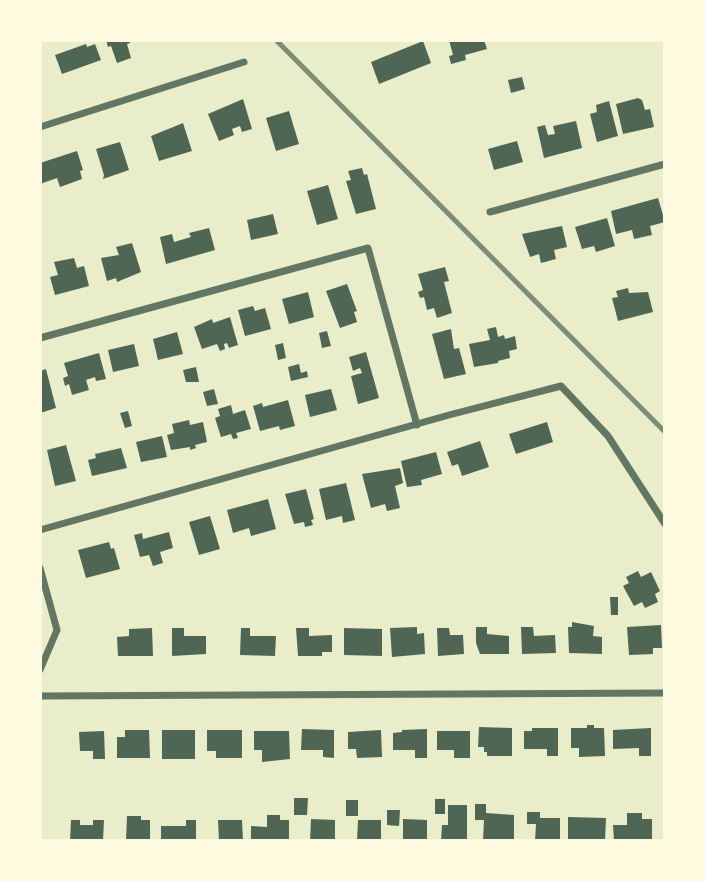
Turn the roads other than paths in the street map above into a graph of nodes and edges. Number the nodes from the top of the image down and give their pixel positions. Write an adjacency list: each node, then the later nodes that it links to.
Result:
1 (244, 62): 2 (street)
2 (40, 127)
3 (665, 164): 4 (street)
4 (490, 212)
5 (40, 338): 6 (street)
6 (417, 425): 7 (street); 8 (street)
7 (665, 524)
8 (40, 530)
9 (40, 568): 10 (street)
10 (40, 670)
11 (665, 693): 12 (street)
12 (40, 696)

